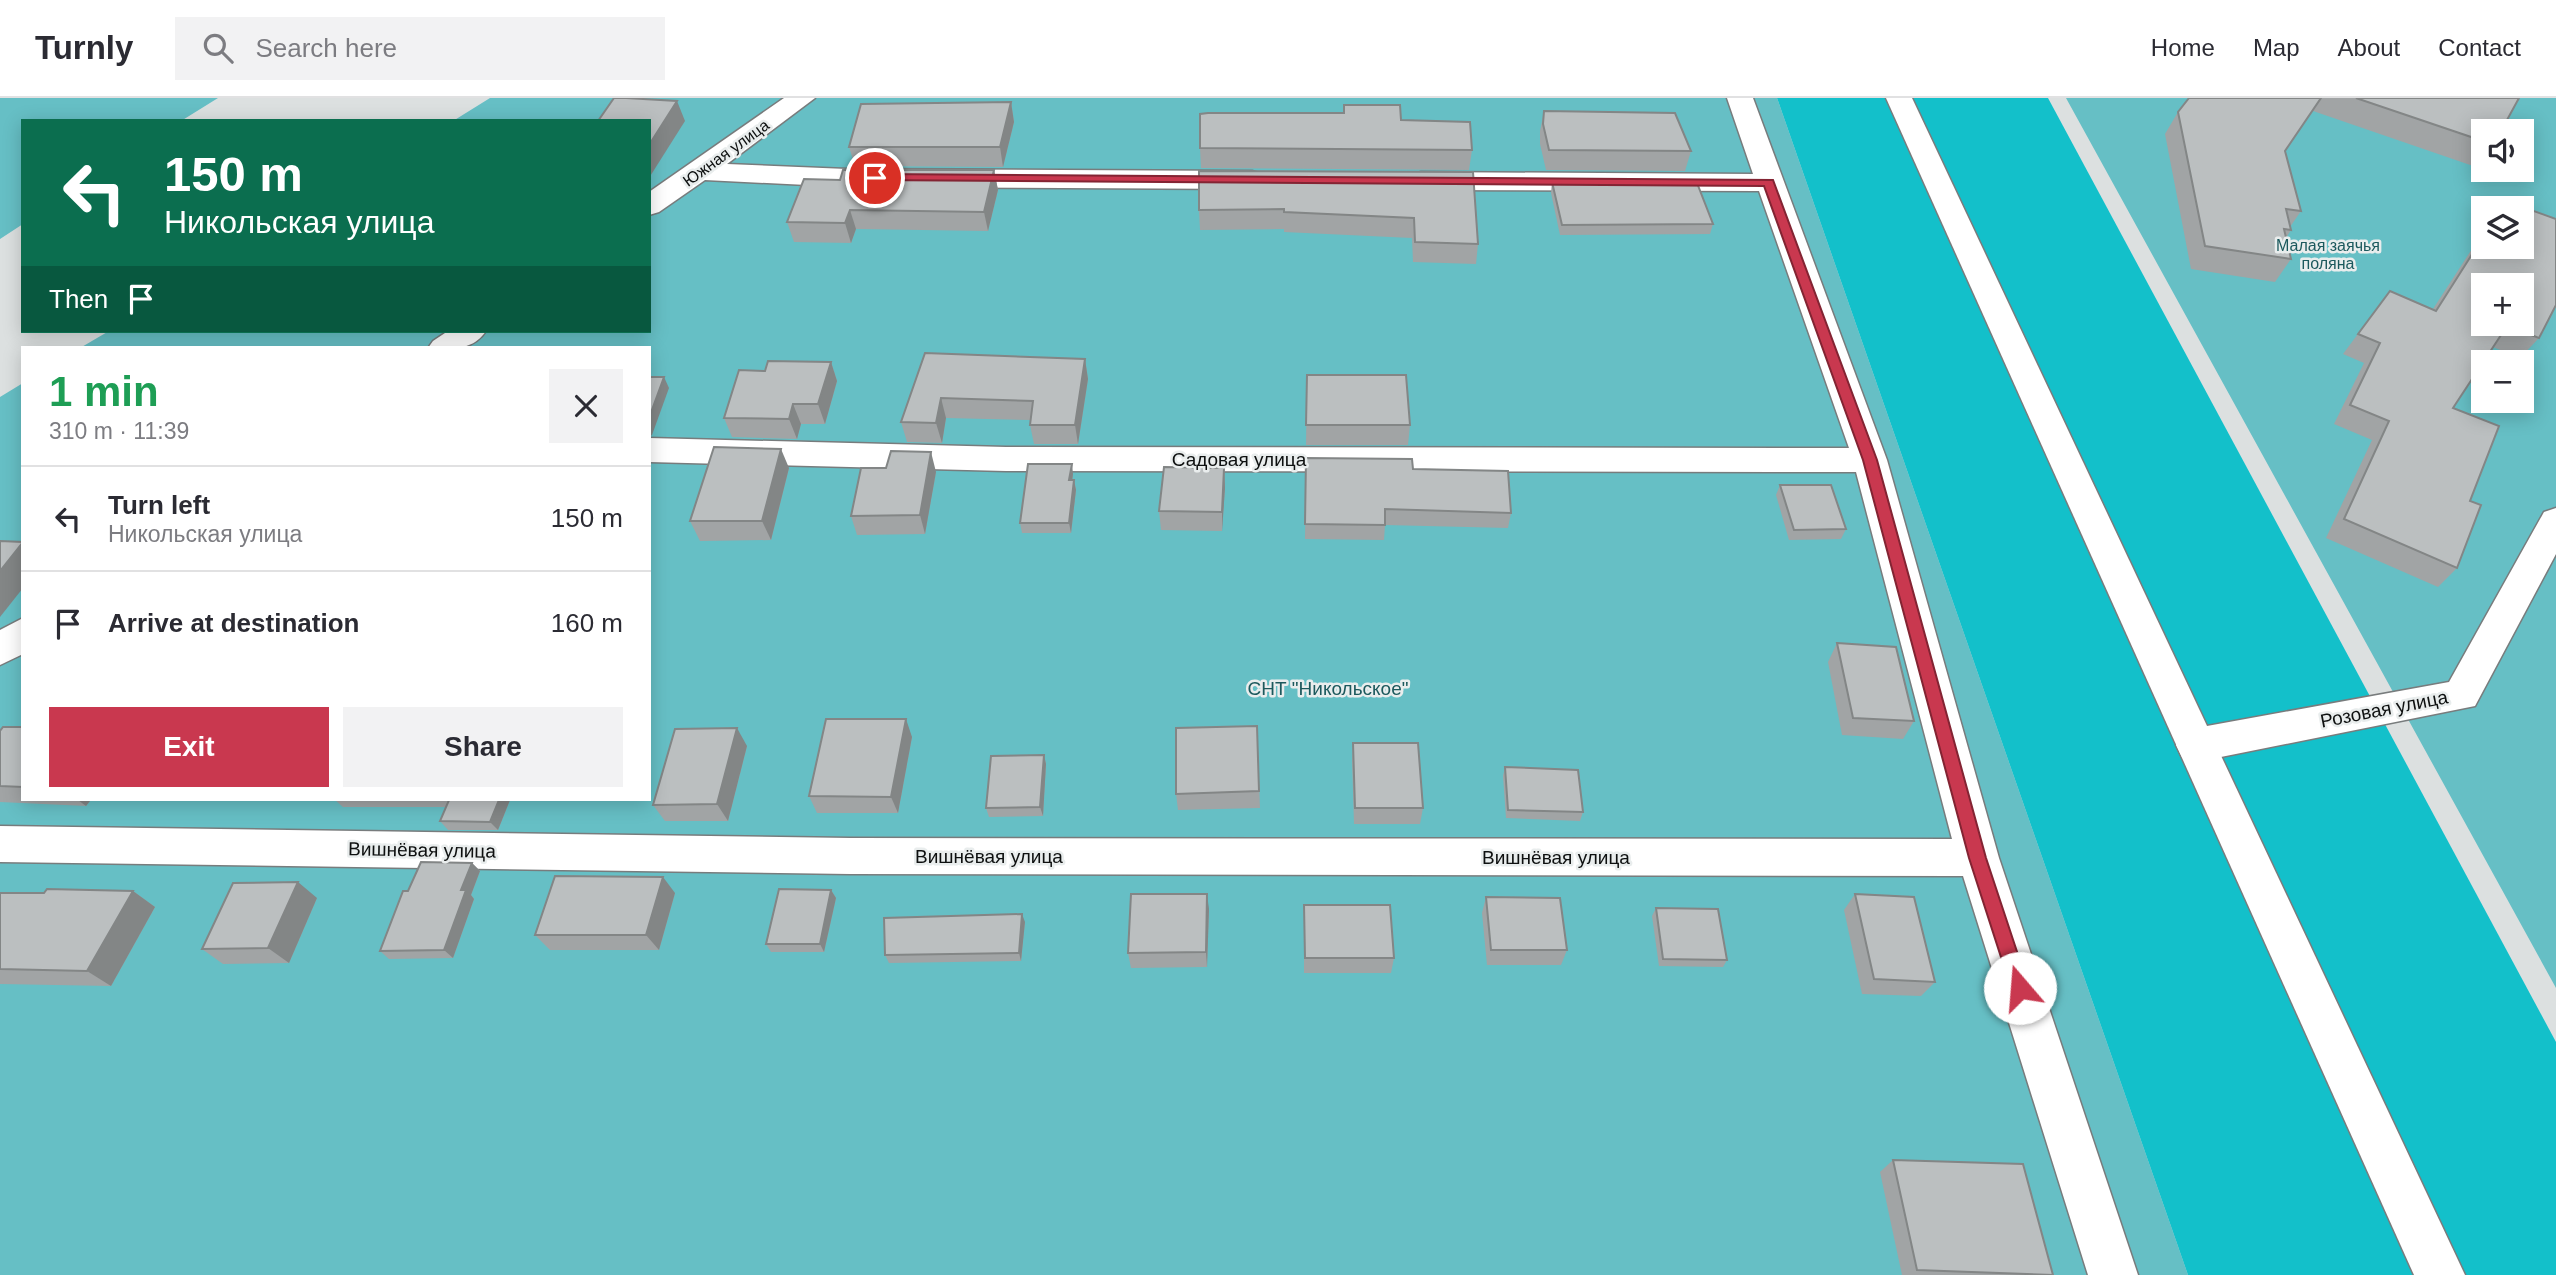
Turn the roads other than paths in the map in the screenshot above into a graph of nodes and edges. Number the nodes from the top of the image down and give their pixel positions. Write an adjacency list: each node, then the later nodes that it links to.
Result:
1 (802, 98): 4 (street, Южная улица)
2 (1740, 98): 7 (street)
3 (1899, 98): 16 (street)
4 (701, 171): 5 (street); 8 (street, Южная улица)
5 (1280, 180)
6 (1392, 181): 7 (street)
7 (1769, 183): 12 (street)
8 (651, 205)
9 (467, 333): 10 (street)
10 (447, 346)
11 (651, 450): 12 (street, Садовая улица)
12 (1870, 460): 18 (street)
13 (2556, 522): 16 (street, Розовая улица)
14 (21, 634): 15 (street)
15 (0, 650)
16 (2196, 744): 20 (street)
17 (0, 844): 18 (street, Вишнёвая улица)
18 (1978, 858): 19 (street)
19 (2113, 1275)
20 (2440, 1275)

